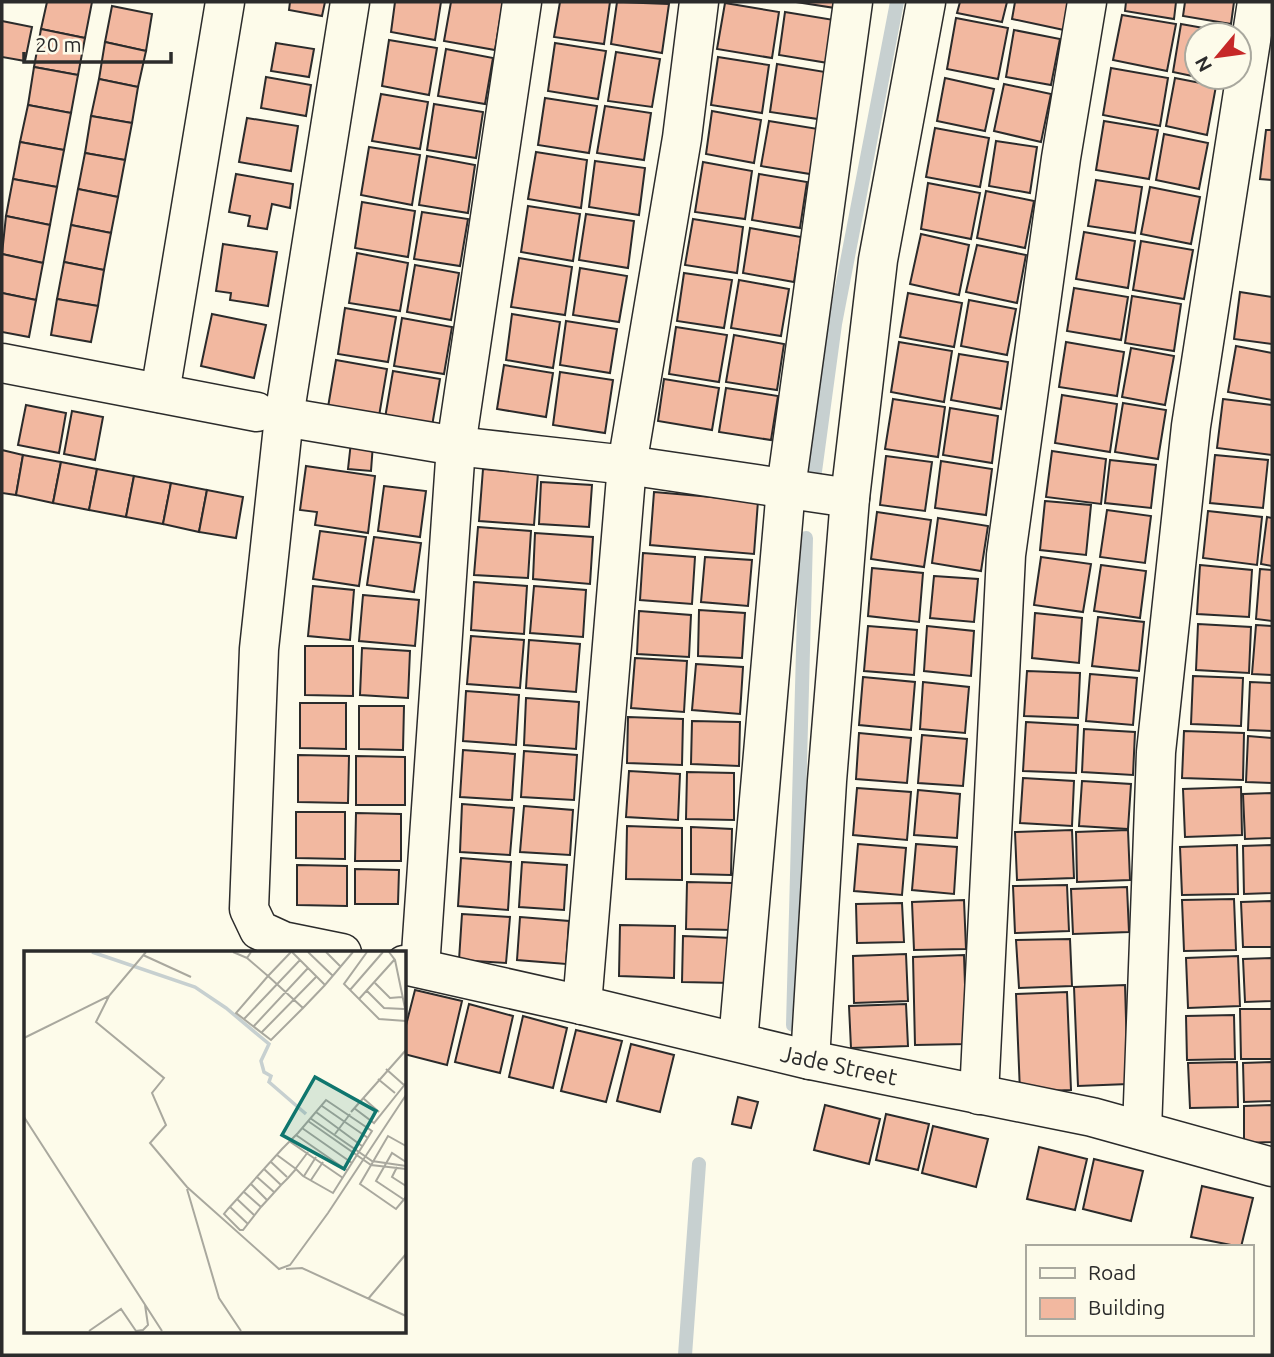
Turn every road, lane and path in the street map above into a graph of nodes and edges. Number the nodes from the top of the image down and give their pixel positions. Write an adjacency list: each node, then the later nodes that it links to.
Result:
1 (225, 2): 10 (street)
2 (350, 2): 11 (street)
3 (522, 2): 12 (street)
4 (699, 2): 13 (street)
5 (853, 2): 14 (street)
6 (926, 2): 15 (street)
7 (1087, 2): 21 (street)
8 (1257, 2): 22 (street)
9 (2, 363): 10 (street)
10 (160, 393): 11 (street)
11 (270, 415): 12 (street); 16 (street)
12 (456, 446): 13 (street); 17 (street)
13 (627, 465): 14 (street); 18 (street)
14 (786, 488): 15 (street); 19 (street)
15 (850, 498): 20 (street)
16 (332, 951)
17 (412, 967): 18 (street, Jade Street)
18 (582, 1005): 19 (street, Jade Street)
19 (738, 1042): 20 (street, Jade Street)
20 (810, 1060): 21 (street, Jade Street)
21 (979, 1095): 22 (street, Jade Street)
22 (1142, 1130): 23 (street, Jade Street)
23 (1272, 1167)

